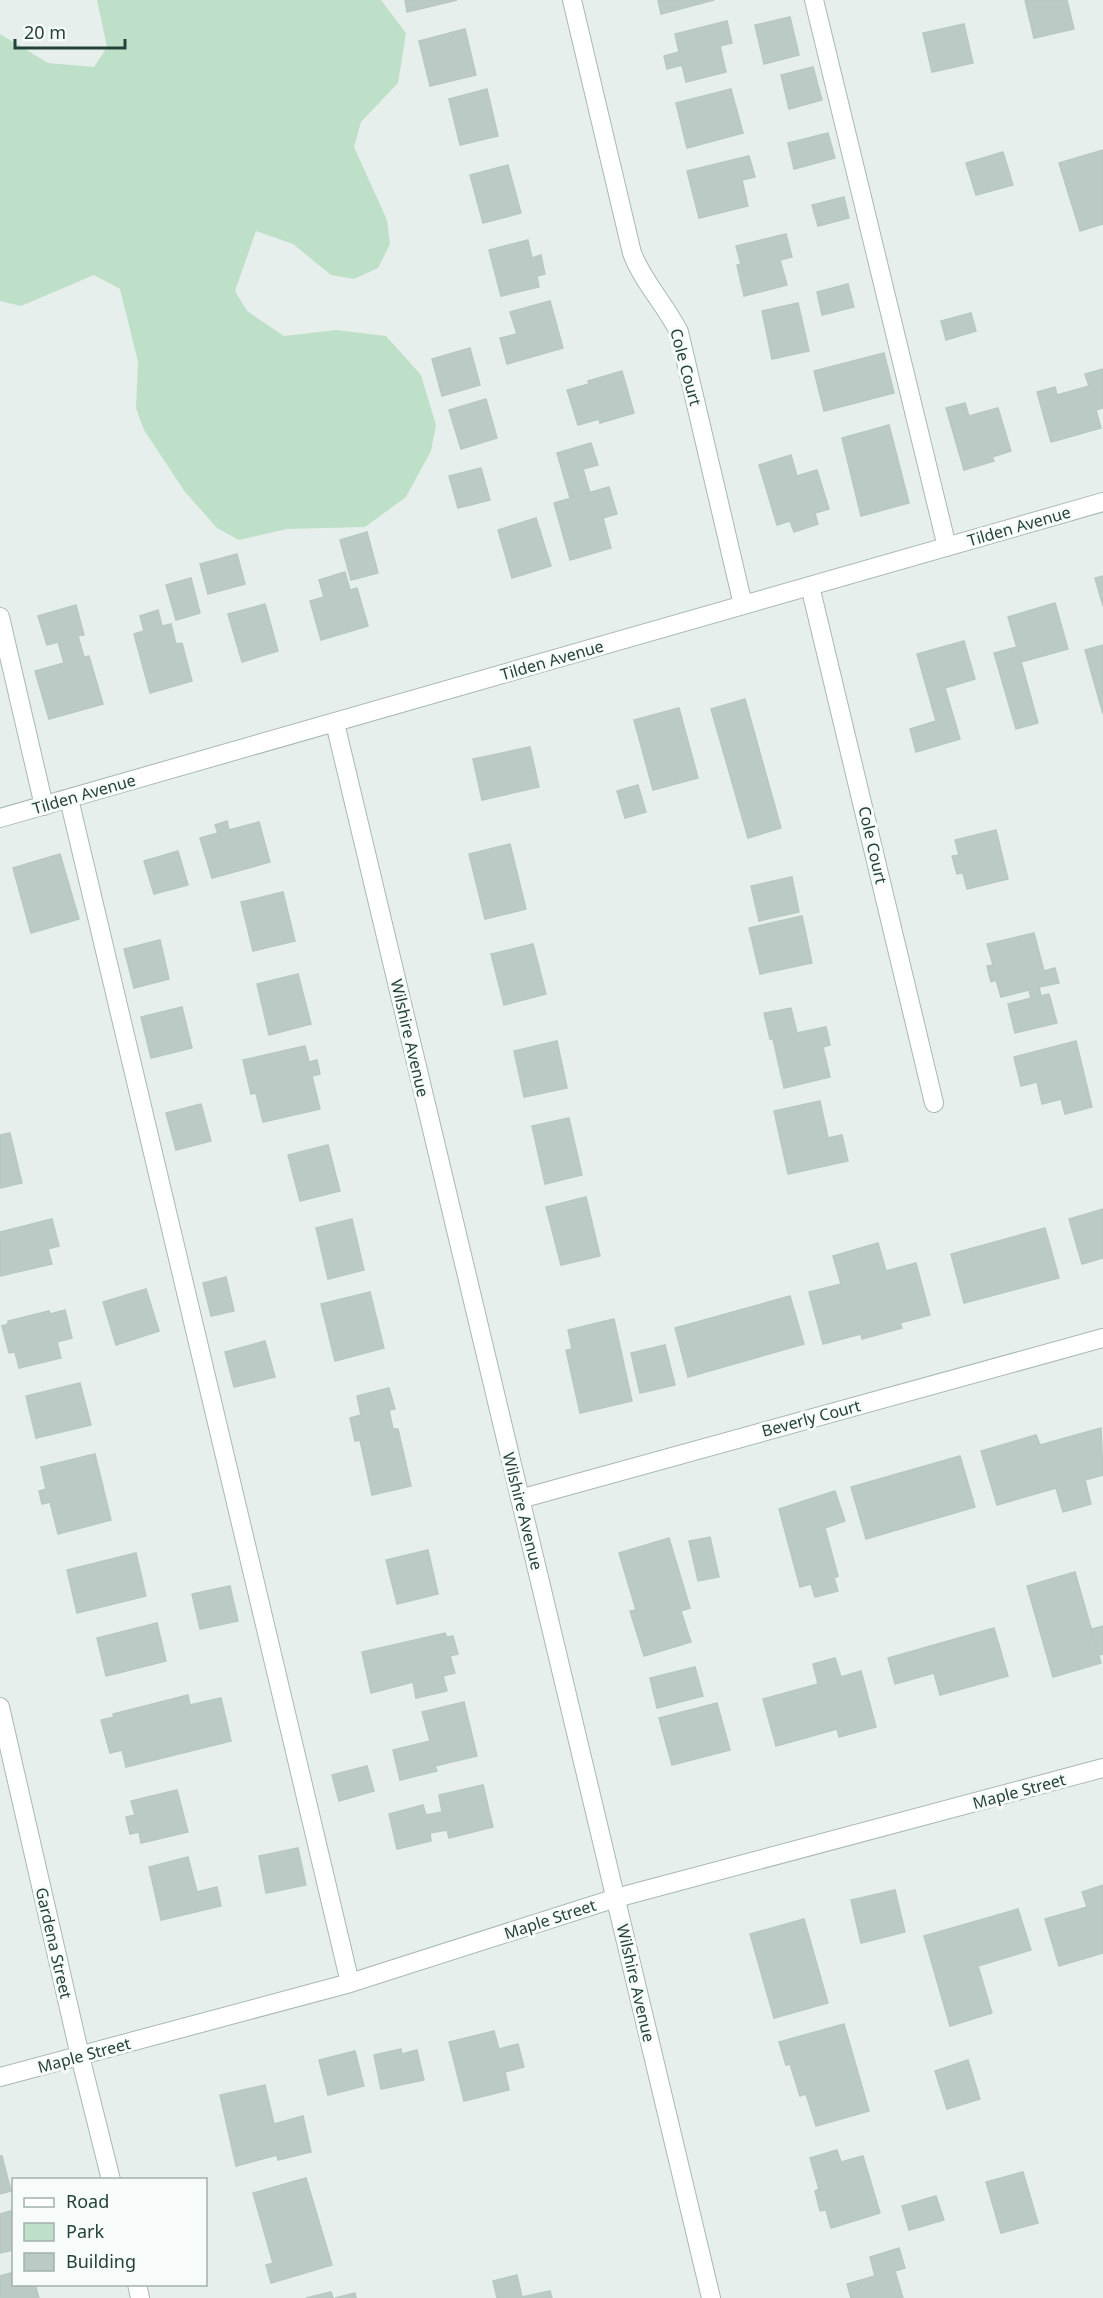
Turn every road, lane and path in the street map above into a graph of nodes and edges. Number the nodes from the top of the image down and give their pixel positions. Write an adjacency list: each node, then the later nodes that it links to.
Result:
1 (572, 0): 6 (street, Cole Court)
2 (814, 0): 4 (street)
3 (1103, 502): 4 (street, Tilden Avenue)
4 (947, 547): 5 (street, Tilden Avenue)
5 (810, 586): 6 (street, Tilden Avenue); 12 (street, Cole Court)
6 (743, 604): 8 (street, Tilden Avenue)
7 (0, 617): 10 (street)
8 (335, 723): 9 (street, Tilden Avenue); 14 (street, Wilshire Avenue)
9 (69, 799): 10 (street, Tilden Avenue); 18 (street)
10 (44, 806): 11 (street, Tilden Avenue)
11 (0, 818)
12 (934, 1103)
13 (1103, 1338): 14 (street, Beverly Court)
14 (520, 1499): 17 (street, Wilshire Avenue)
15 (0, 1707): 19 (street, Gardena Street)
16 (1103, 1768): 17 (street, Maple Street)
17 (616, 1898): 18 (street, Maple Street); 22 (street, Wilshire Avenue)
18 (350, 1983): 19 (street, Maple Street)
19 (80, 2056): 20 (street, Maple Street); 21 (street, Gardena Street)
20 (0, 2077)
21 (110, 2178)
22 (711, 2298)

